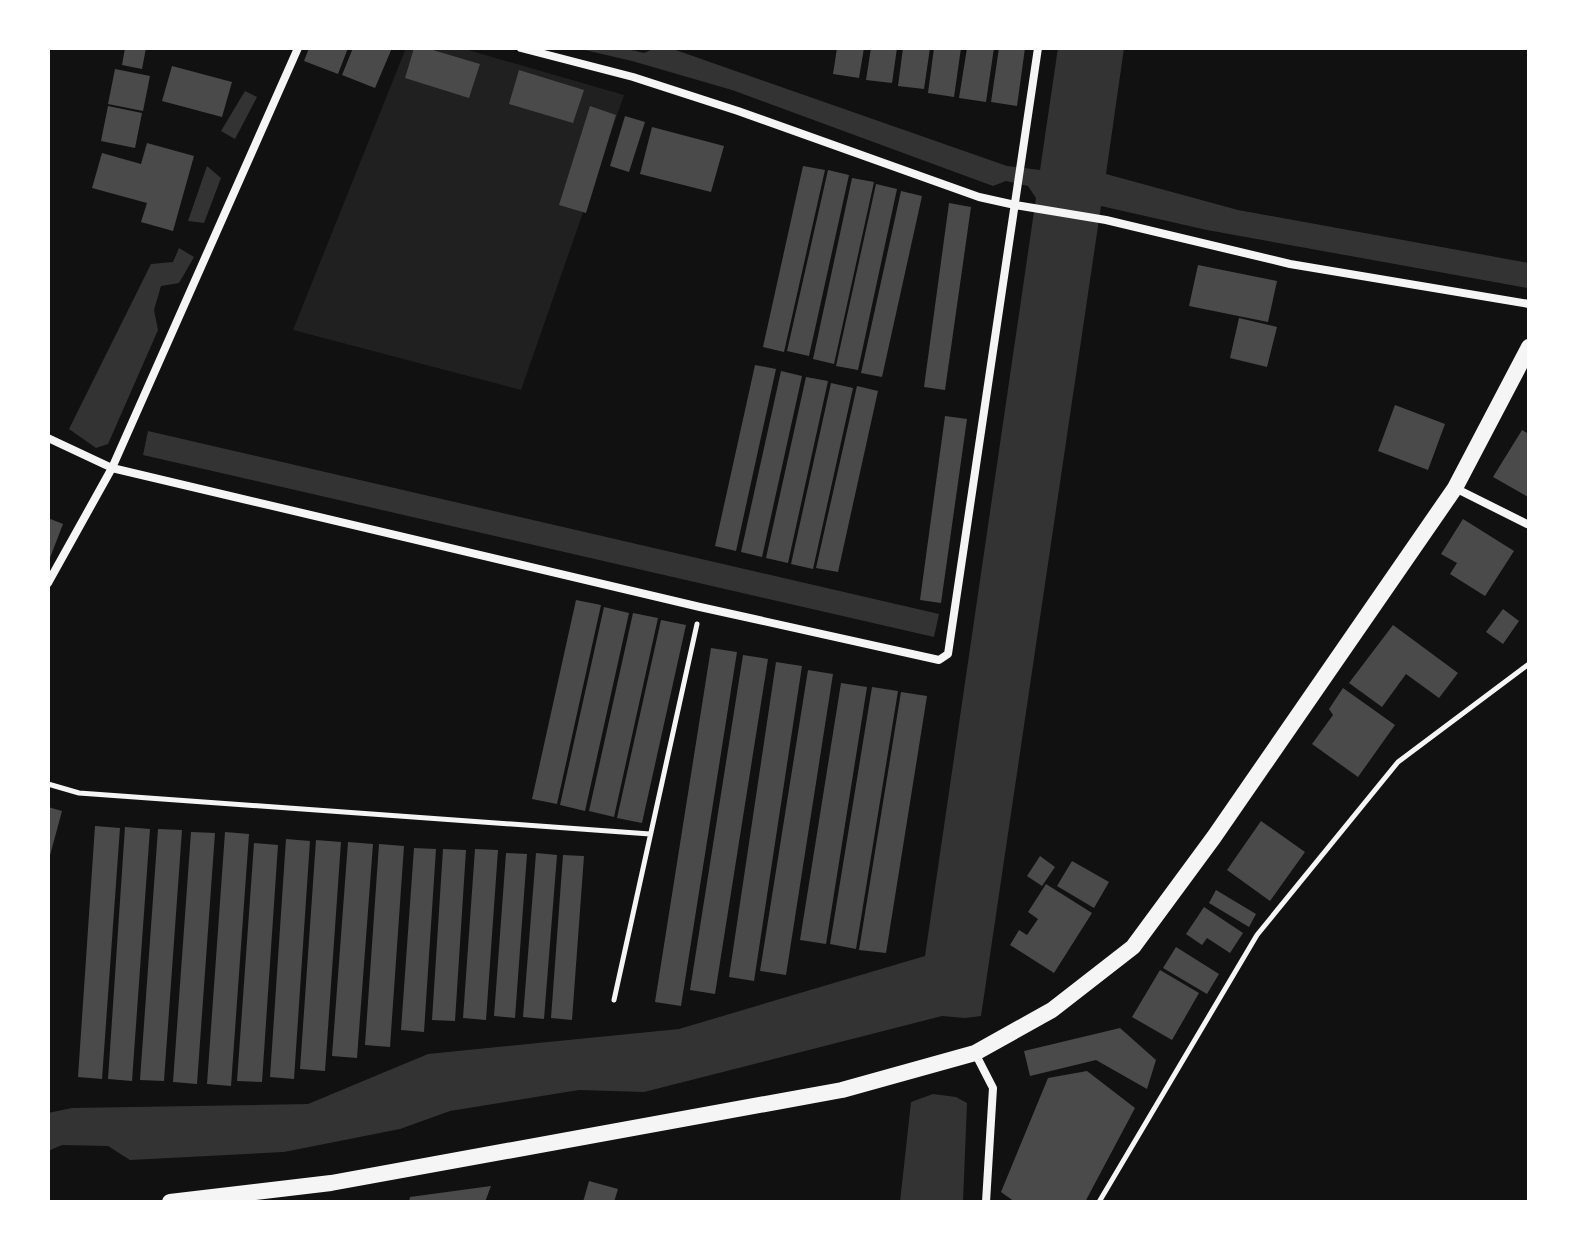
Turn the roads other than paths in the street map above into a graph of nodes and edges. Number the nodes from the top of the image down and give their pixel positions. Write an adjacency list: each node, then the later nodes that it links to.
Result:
1 (298, 48): 8 (street)
2 (521, 48): 4 (street)
3 (1038, 48): 4 (street)
4 (1015, 205): 5 (street); 8 (street)
5 (1529, 304)
6 (1529, 347): 9 (main road)
7 (48, 438): 8 (street)
8 (112, 468): 11 (street)
9 (1455, 488): 10 (street); 12 (main road)
10 (1529, 525)
11 (48, 583)
12 (975, 1053): 13 (main road); 14 (street)
13 (170, 1202)
14 (986, 1202)

